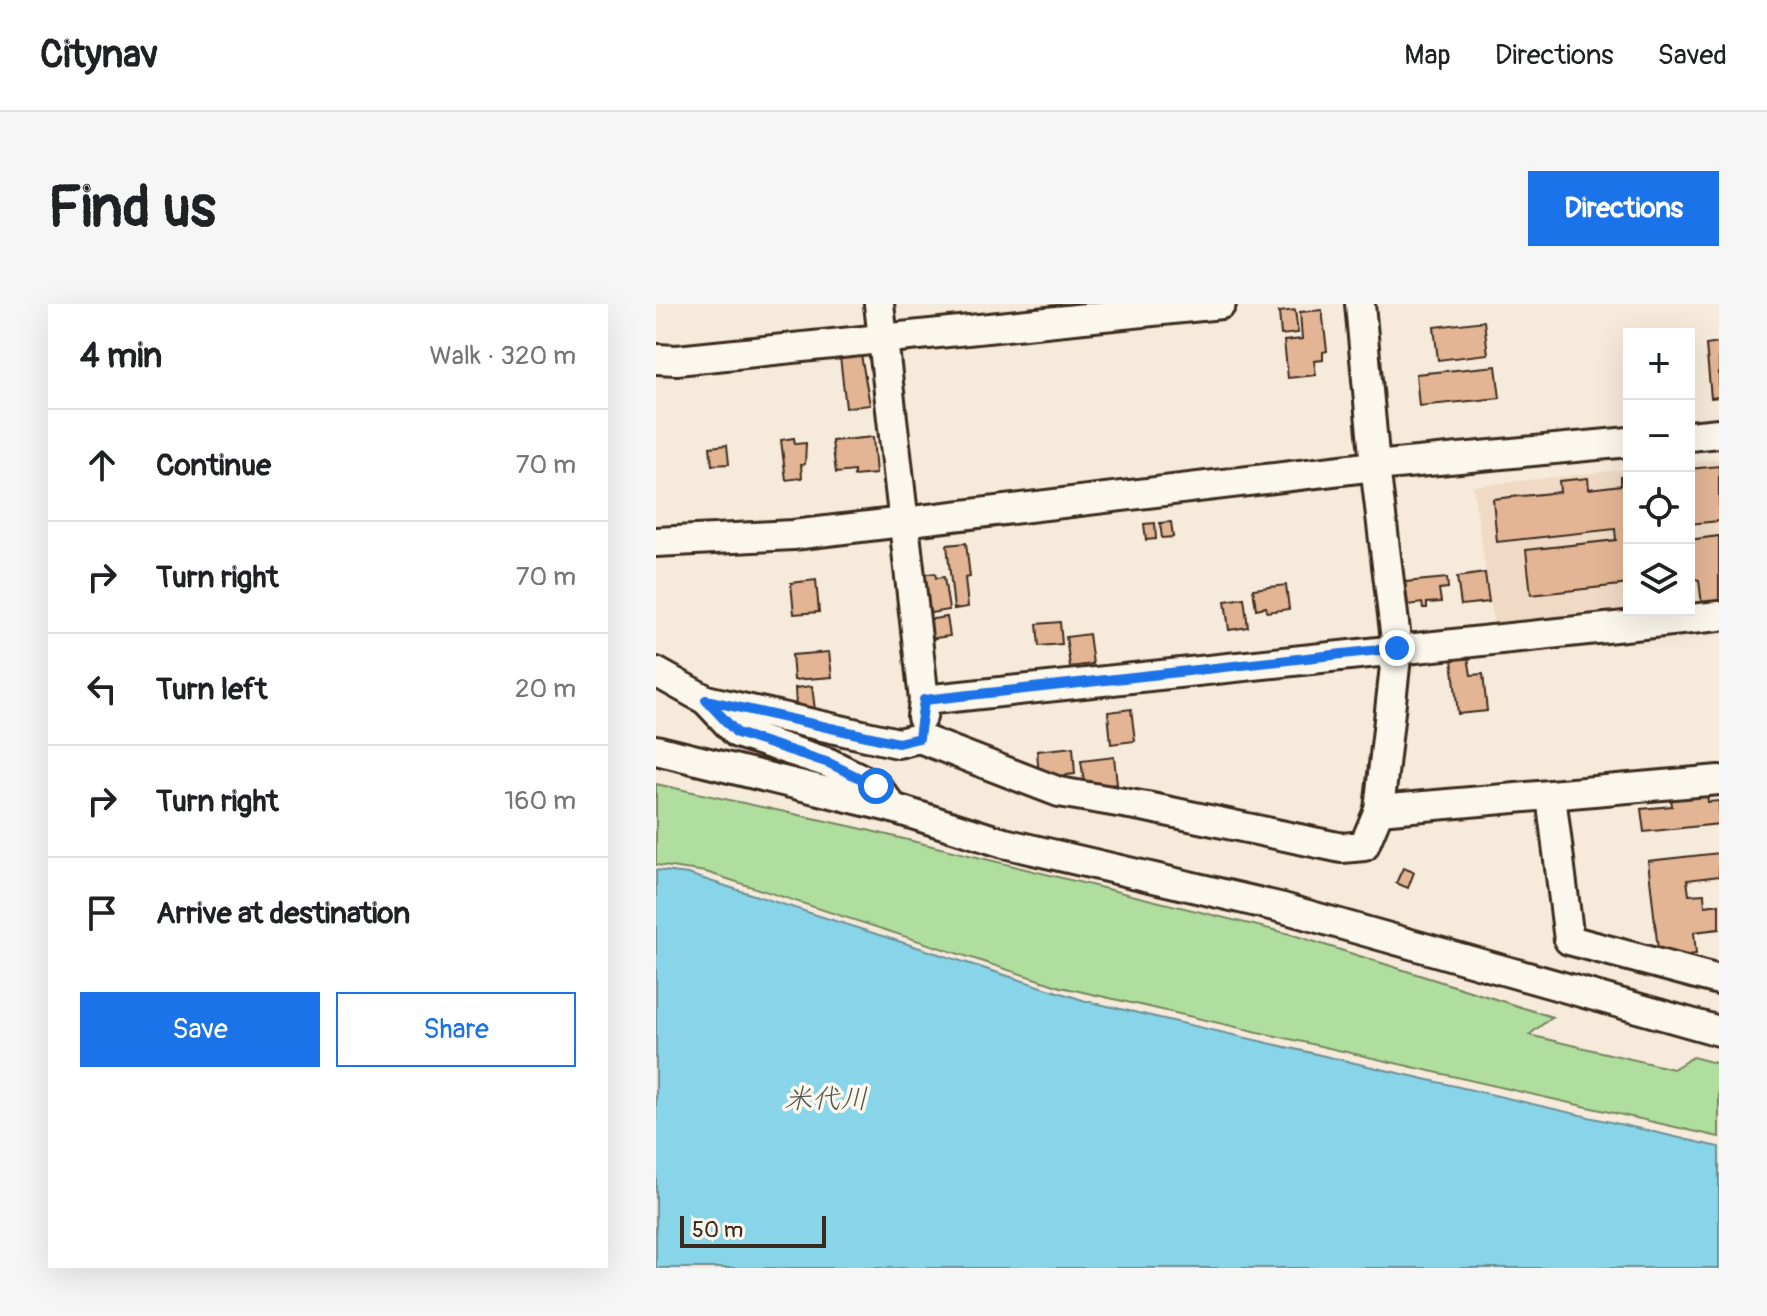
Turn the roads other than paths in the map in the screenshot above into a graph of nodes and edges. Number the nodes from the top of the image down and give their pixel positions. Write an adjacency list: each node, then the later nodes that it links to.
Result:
1 (879, 304): 4 (street)
2 (1221, 304): 4 (street)
3 (1360, 304): 9 (street)
4 (883, 337): 5 (street); 10 (street)
5 (656, 359)
6 (1719, 433): 7 (street)
7 (1695, 435)
8 (1623, 443): 9 (street)
9 (1375, 466): 10 (street); 13 (street)
10 (902, 523): 11 (street); 16 (street)
11 (656, 542)
12 (1719, 616): 13 (street)
13 (1397, 648): 16 (street); 22 (street)
14 (656, 672): 15 (street)
15 (706, 700): 17 (street); 21 (street)
16 (924, 700): 17 (street)
17 (919, 738): 22 (street)
18 (656, 750): 21 (street)
19 (1719, 780): 20 (street)
20 (1551, 796): 22 (street); 23 (street)
21 (893, 808): 24 (street)
22 (1379, 810)
23 (1719, 980)
24 (1719, 1031)

